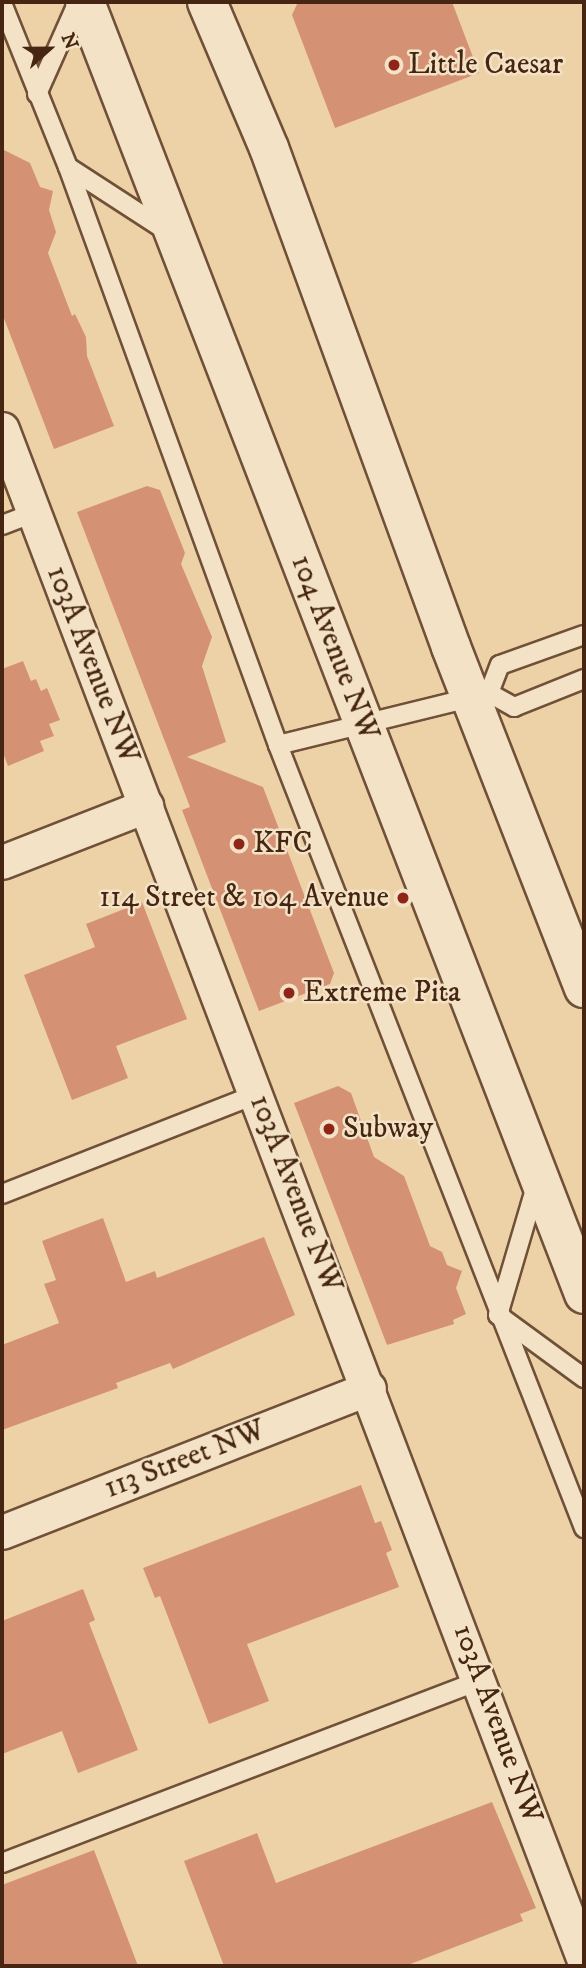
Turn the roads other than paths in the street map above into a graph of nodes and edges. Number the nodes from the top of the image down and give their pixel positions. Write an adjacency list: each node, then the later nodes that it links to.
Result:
1 (78, 2): 5 (lane)
2 (85, 2): 7 (main road, 104 Avenue NW)
3 (207, 2): 13 (main road)
4 (2, 3): 5 (lane)
5 (37, 94): 6 (lane)
6 (68, 167): 7 (lane); 15 (lane)
7 (176, 237): 14 (main road, 104 Avenue NW)
8 (2, 429): 9 (street, 103A Avenue NW)
9 (34, 513): 10 (lane); 16 (street, 103A Avenue NW)
10 (2, 525)
11 (584, 635): 13 (lane)
12 (584, 679): 13 (lane)
13 (480, 695): 14 (lane); 18 (main road)
14 (364, 724): 15 (lane); 20 (main road, 104 Avenue NW)
15 (278, 744): 23 (lane)
16 (146, 806): 17 (street); 19 (street, 103A Avenue NW)
17 (2, 862)
18 (584, 988)
19 (257, 1094): 21 (lane); 25 (street, 103A Avenue NW)
20 (538, 1175): 22 (main road, 104 Avenue NW); 23 (lane)
21 (2, 1194)
22 (584, 1294)
23 (498, 1315): 24 (lane); 26 (lane)
24 (584, 1378)
25 (369, 1388): 27 (street, 113 Street NW); 28 (street, 103A Avenue NW)
26 (584, 1528)
27 (2, 1532)
28 (481, 1680): 29 (lane); 30 (street, 103A Avenue NW)
29 (2, 1863)
30 (584, 1960)

